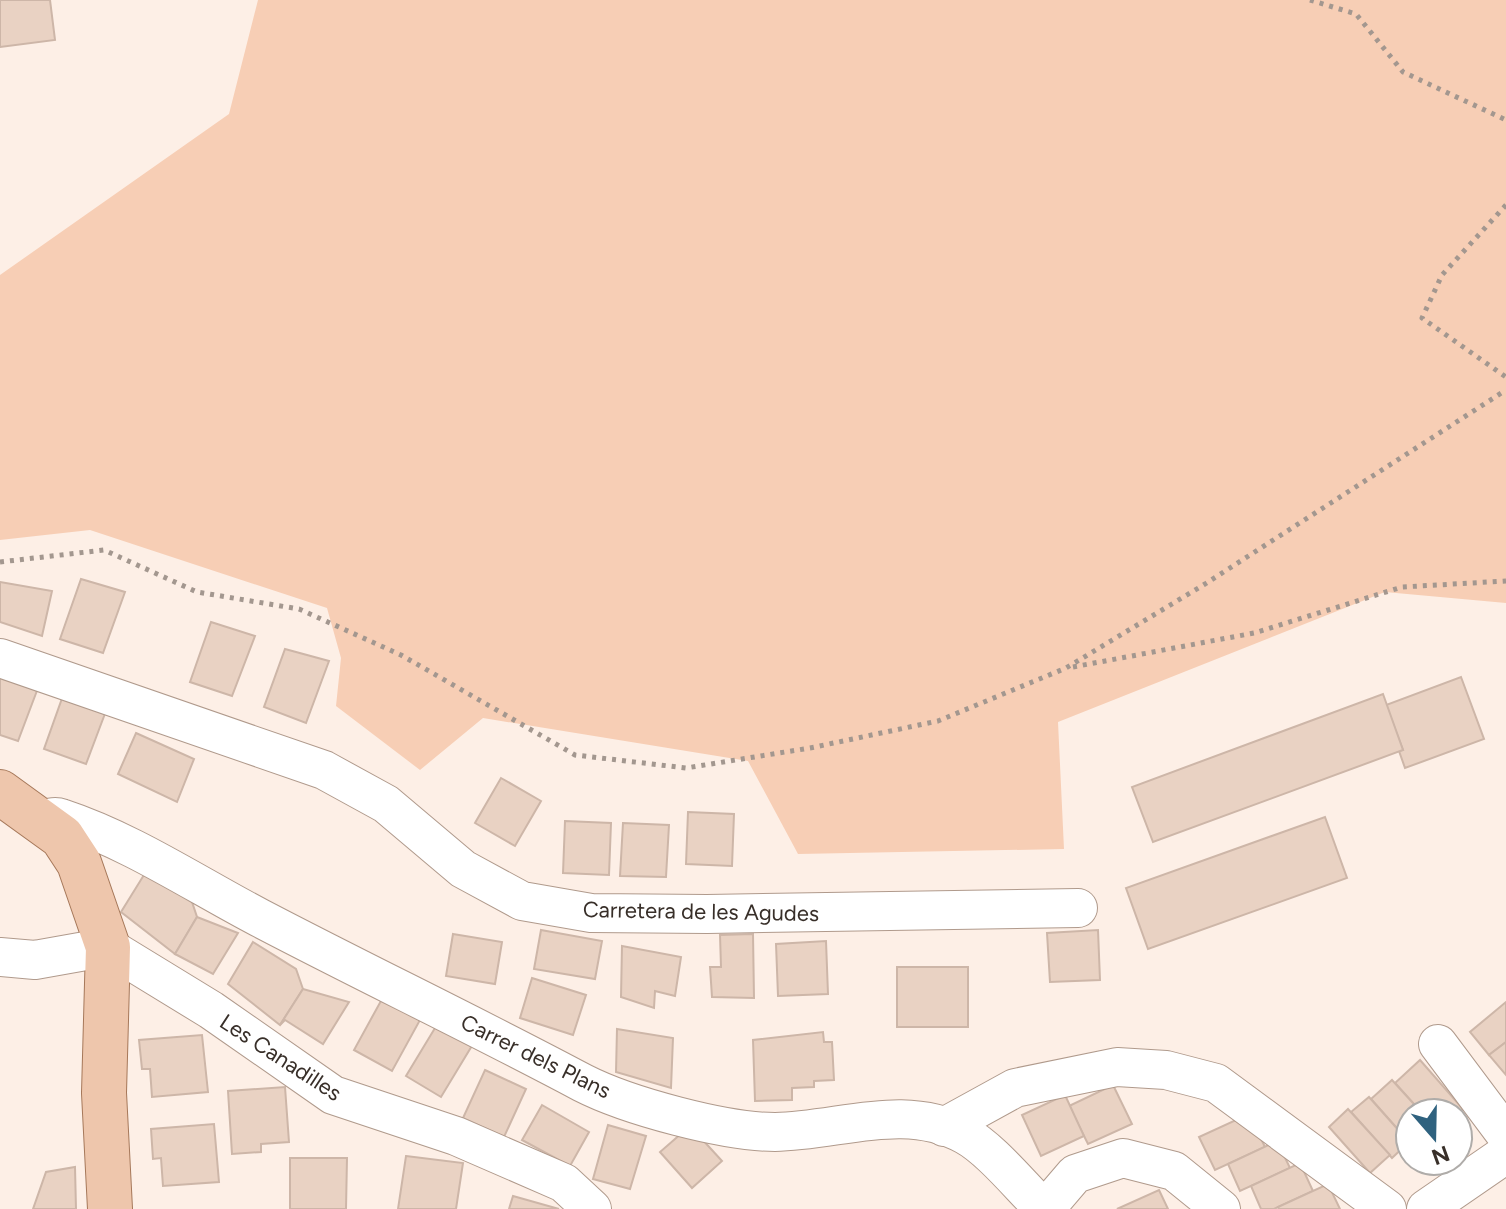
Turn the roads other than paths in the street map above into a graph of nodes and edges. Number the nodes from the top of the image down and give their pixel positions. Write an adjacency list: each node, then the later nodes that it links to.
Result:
1 (0, 658): 4 (street, Carretera de les Agudes)
2 (0, 792): 3 (main road)
3 (38, 822): 5 (main road); 8 (street, Carrer dels Plans)
4 (1078, 908)
5 (108, 947): 6 (street); 11 (main road); 12 (street, Les Canadilles)
6 (0, 957)
7 (1438, 1044): 9 (street)
8 (944, 1127): 13 (street, Carrer dels Plans); 15 (street)
9 (1506, 1135)
10 (1506, 1154): 16 (street)
11 (110, 1209)
12 (592, 1209)
13 (1045, 1209): 14 (street)
14 (1221, 1209)
15 (1387, 1209)
16 (1426, 1209)

